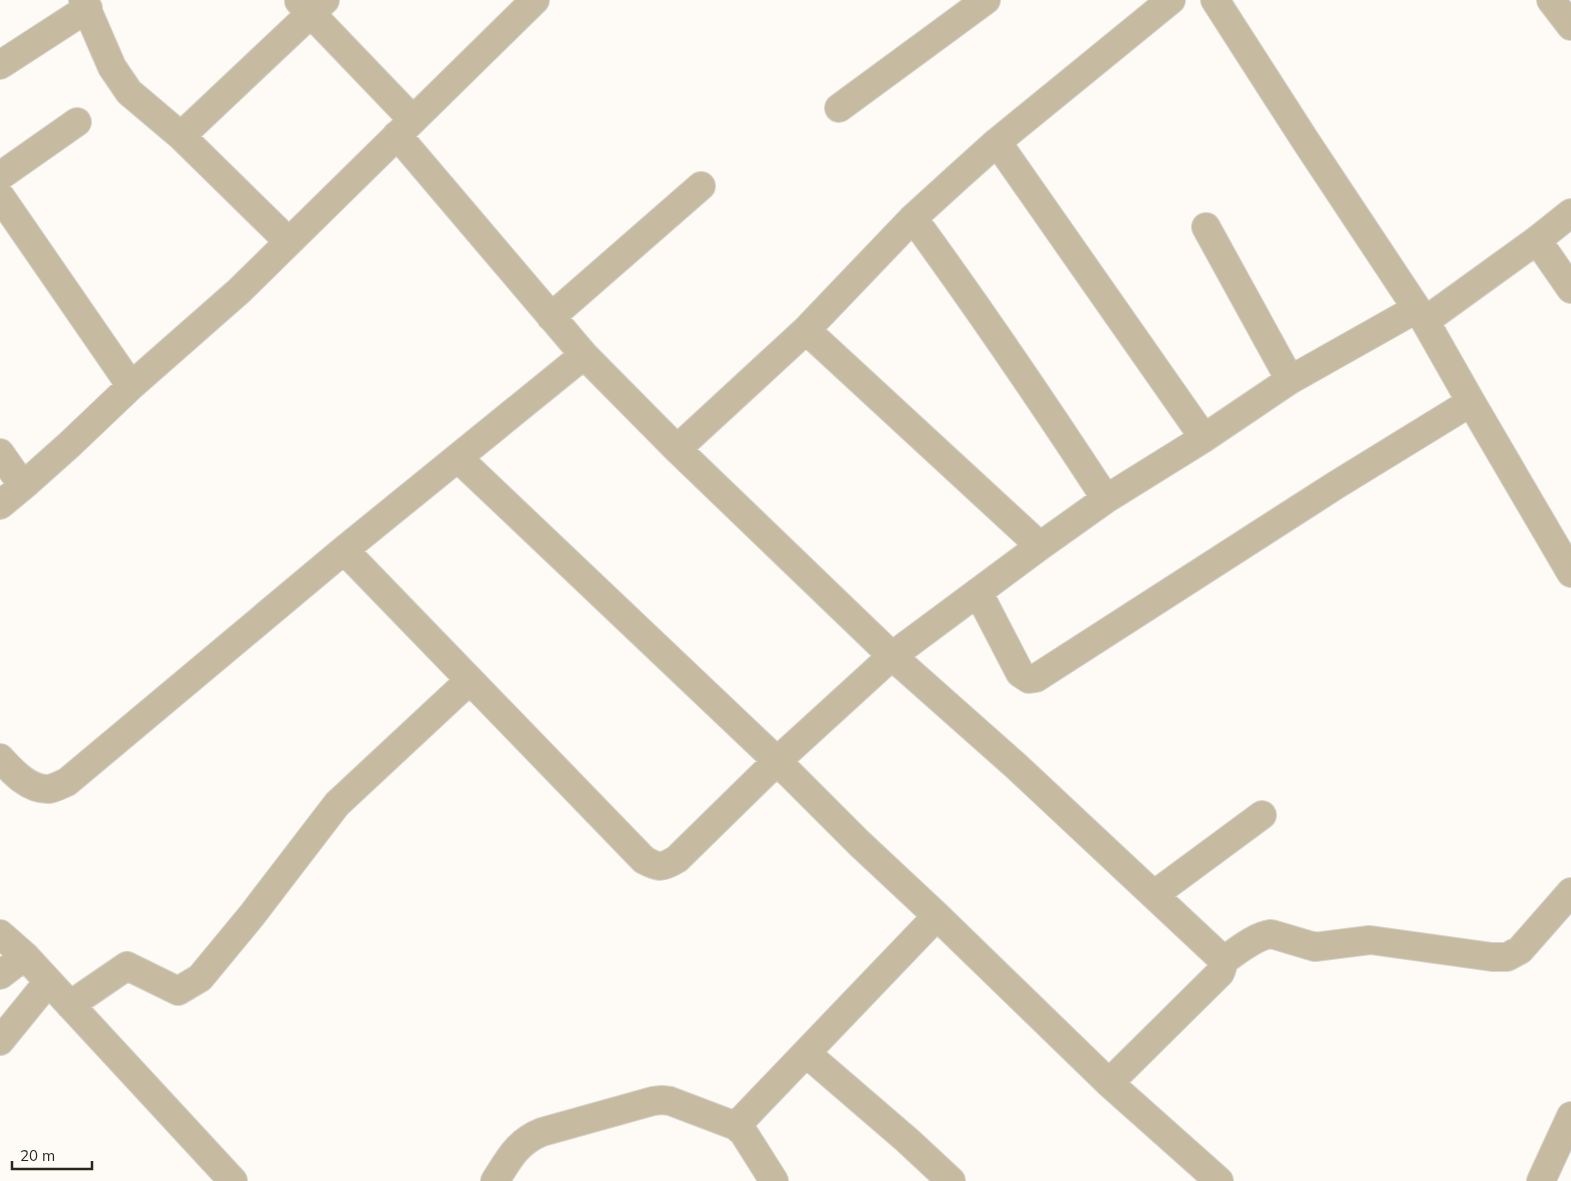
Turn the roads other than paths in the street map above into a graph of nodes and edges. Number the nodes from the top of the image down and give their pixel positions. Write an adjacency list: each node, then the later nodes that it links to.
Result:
1 (535, 0): 10 (street)
2 (986, 0): 8 (street)
3 (1171, 0): 12 (street)
4 (1215, 0): 22 (street)
5 (85, 4): 7 (street); 11 (street)
6 (312, 4): 10 (street); 11 (street)
7 (0, 65)
8 (839, 108)
9 (77, 122): 13 (street)
10 (405, 128): 20 (street); 23 (street)
11 (181, 136): 20 (street)
12 (997, 142): 17 (street); 29 (street)
13 (0, 176)
14 (701, 186): 23 (street)
15 (0, 196): 27 (street)
16 (1571, 213): 19 (street)
17 (913, 218): 24 (street); 34 (street)
18 (1206, 227): 26 (street)
19 (1537, 240): 21 (street); 22 (street)
20 (289, 242): 27 (street)
21 (1571, 289)
22 (1420, 315): 26 (street); 28 (street)
23 (551, 317): 25 (street)
24 (806, 330): 30 (street); 36 (street)
25 (584, 355): 30 (street); 32 (street)
26 (1290, 380): 29 (street)
27 (131, 386): 33 (street)
28 (1470, 402): 38 (street); 39 (street)
29 (1204, 438): 34 (street)
30 (677, 449): 40 (street)
31 (0, 453): 33 (street)
32 (458, 458): 37 (street); 43 (street)
33 (23, 486): 35 (street)
34 (1106, 499): 36 (street)
35 (0, 505)
36 (1040, 546): 39 (street)
37 (344, 550): 41 (street); 42 (street)
38 (1571, 573)
39 (978, 592): 40 (street)
40 (892, 656): 43 (street); 46 (street)
41 (470, 680): 43 (street); 53 (street)
42 (0, 758)
43 (777, 761): 47 (street)
44 (1262, 815): 46 (street)
45 (1571, 892): 50 (street)
46 (1154, 894): 50 (street)
47 (937, 916): 55 (street); 56 (street)
48 (0, 934): 49 (street)
49 (24, 956): 51 (street); 52 (street)
50 (1223, 961): 56 (street)
51 (0, 975)
52 (48, 982): 53 (street); 54 (street)
53 (70, 1005): 59 (street)
54 (0, 1040)
55 (806, 1053): 58 (street); 62 (street)
56 (1109, 1083): 63 (street)
57 (1571, 1116): 64 (street)
58 (736, 1126): 60 (street); 61 (street)
59 (233, 1181)
60 (495, 1181)
61 (774, 1181)
62 (951, 1181)
63 (1219, 1181)
64 (1541, 1181)

